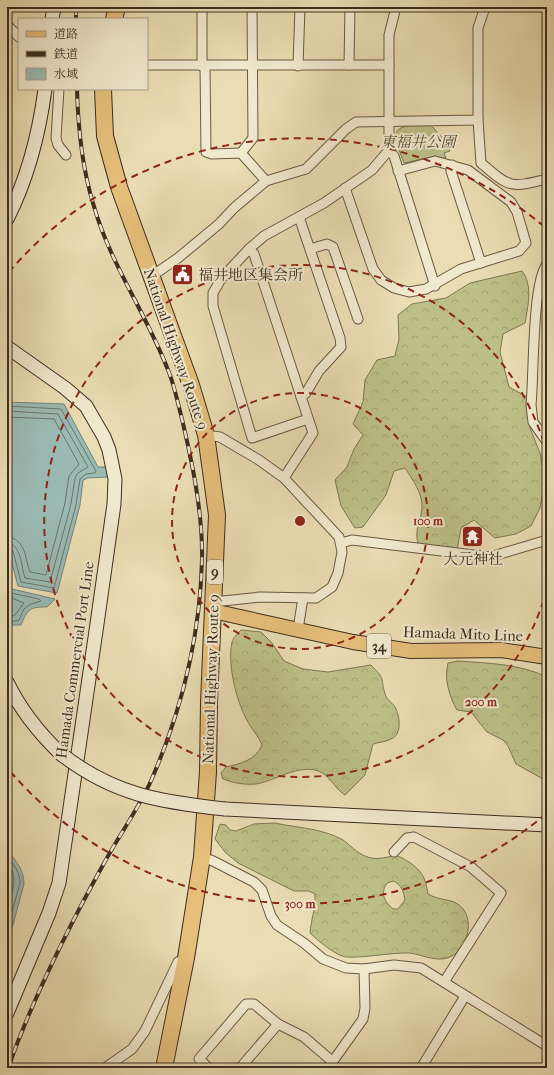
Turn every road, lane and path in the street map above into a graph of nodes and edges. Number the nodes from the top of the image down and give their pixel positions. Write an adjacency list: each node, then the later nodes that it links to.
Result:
1 (54, 7): 9 (street)
2 (117, 7): 10 (highway)
3 (202, 7): 16 (street)
4 (252, 7): 17 (street)
5 (300, 7): 18 (street)
6 (350, 7): 14 (street)
7 (396, 7): 15 (street)
8 (485, 7): 22 (street)
9 (52, 18)
10 (114, 18)
11 (7, 25): 12 (street)
12 (18, 36)
13 (148, 65): 16 (street)
14 (350, 65): 15 (street); 18 (street)
15 (389, 65): 23 (street)
16 (203, 66): 17 (street); 25 (street)
17 (253, 66): 18 (street); 25 (street)
18 (298, 66)
19 (45, 90): 33 (street)
20 (59, 90): 26 (street)
21 (103, 90): 38 (highway, National Highway Route 9 / 9)
22 (478, 120): 23 (street); 29 (street)
23 (389, 121): 24 (street); 30 (street)
24 (389, 150): 28 (street); 31 (street)
25 (241, 154): 30 (street)
26 (66, 155)
27 (452, 165): 28 (street); 36 (street); 36 (street)
28 (398, 171): 39 (street)
29 (547, 180)
30 (266, 181): 38 (street)
31 (345, 188): 32 (street); 39 (street)
32 (299, 217): 34 (street); 35 (street)
33 (7, 219)
34 (249, 249): 42 (street); 43 (street)
35 (310, 249): 40 (street); 42 (street)
36 (481, 263): 39 (street)
37 (547, 264): 45 (street)
38 (152, 276): 44 (highway, National Highway Route 9 / 9)
39 (435, 286)
40 (358, 319)
41 (7, 347): 61 (street, Hamada Commercial Port Line)
42 (301, 397): 43 (street)
43 (308, 419): 46 (street)
44 (206, 435): 46 (street); 50 (highway, National Highway Route 9 / 9)
45 (547, 442)
46 (284, 478): 48 (street)
47 (547, 540): 48 (street)
48 (342, 544): 49 (street)
49 (303, 598): 50 (street); 51 (street)
50 (213, 606): 51 (main road, Hamada Mito Line / 34); 56 (highway, National Highway Route 9 / 9)
51 (298, 629): 52 (main road, Hamada Mito Line / 34)
52 (547, 657)
53 (7, 682): 54 (street, bridge)
54 (547, 825)
55 (394, 852): 59 (street)
56 (202, 857): 57 (highway, National Highway Route 9 / 9); 58 (street)
57 (186, 958): 65 (street); 66 (highway, National Highway Route 9 / 9)
58 (364, 969): 59 (street); 64 (street)
59 (444, 982): 60 (street)
60 (465, 996): 63 (street); 69 (street)
61 (7, 1013)
62 (278, 1024): 64 (street); 67 (street); 68 (street)
63 (547, 1046)
64 (330, 1065)
65 (105, 1068)
66 (164, 1068)
67 (209, 1068)
68 (240, 1068)
69 (421, 1068)

